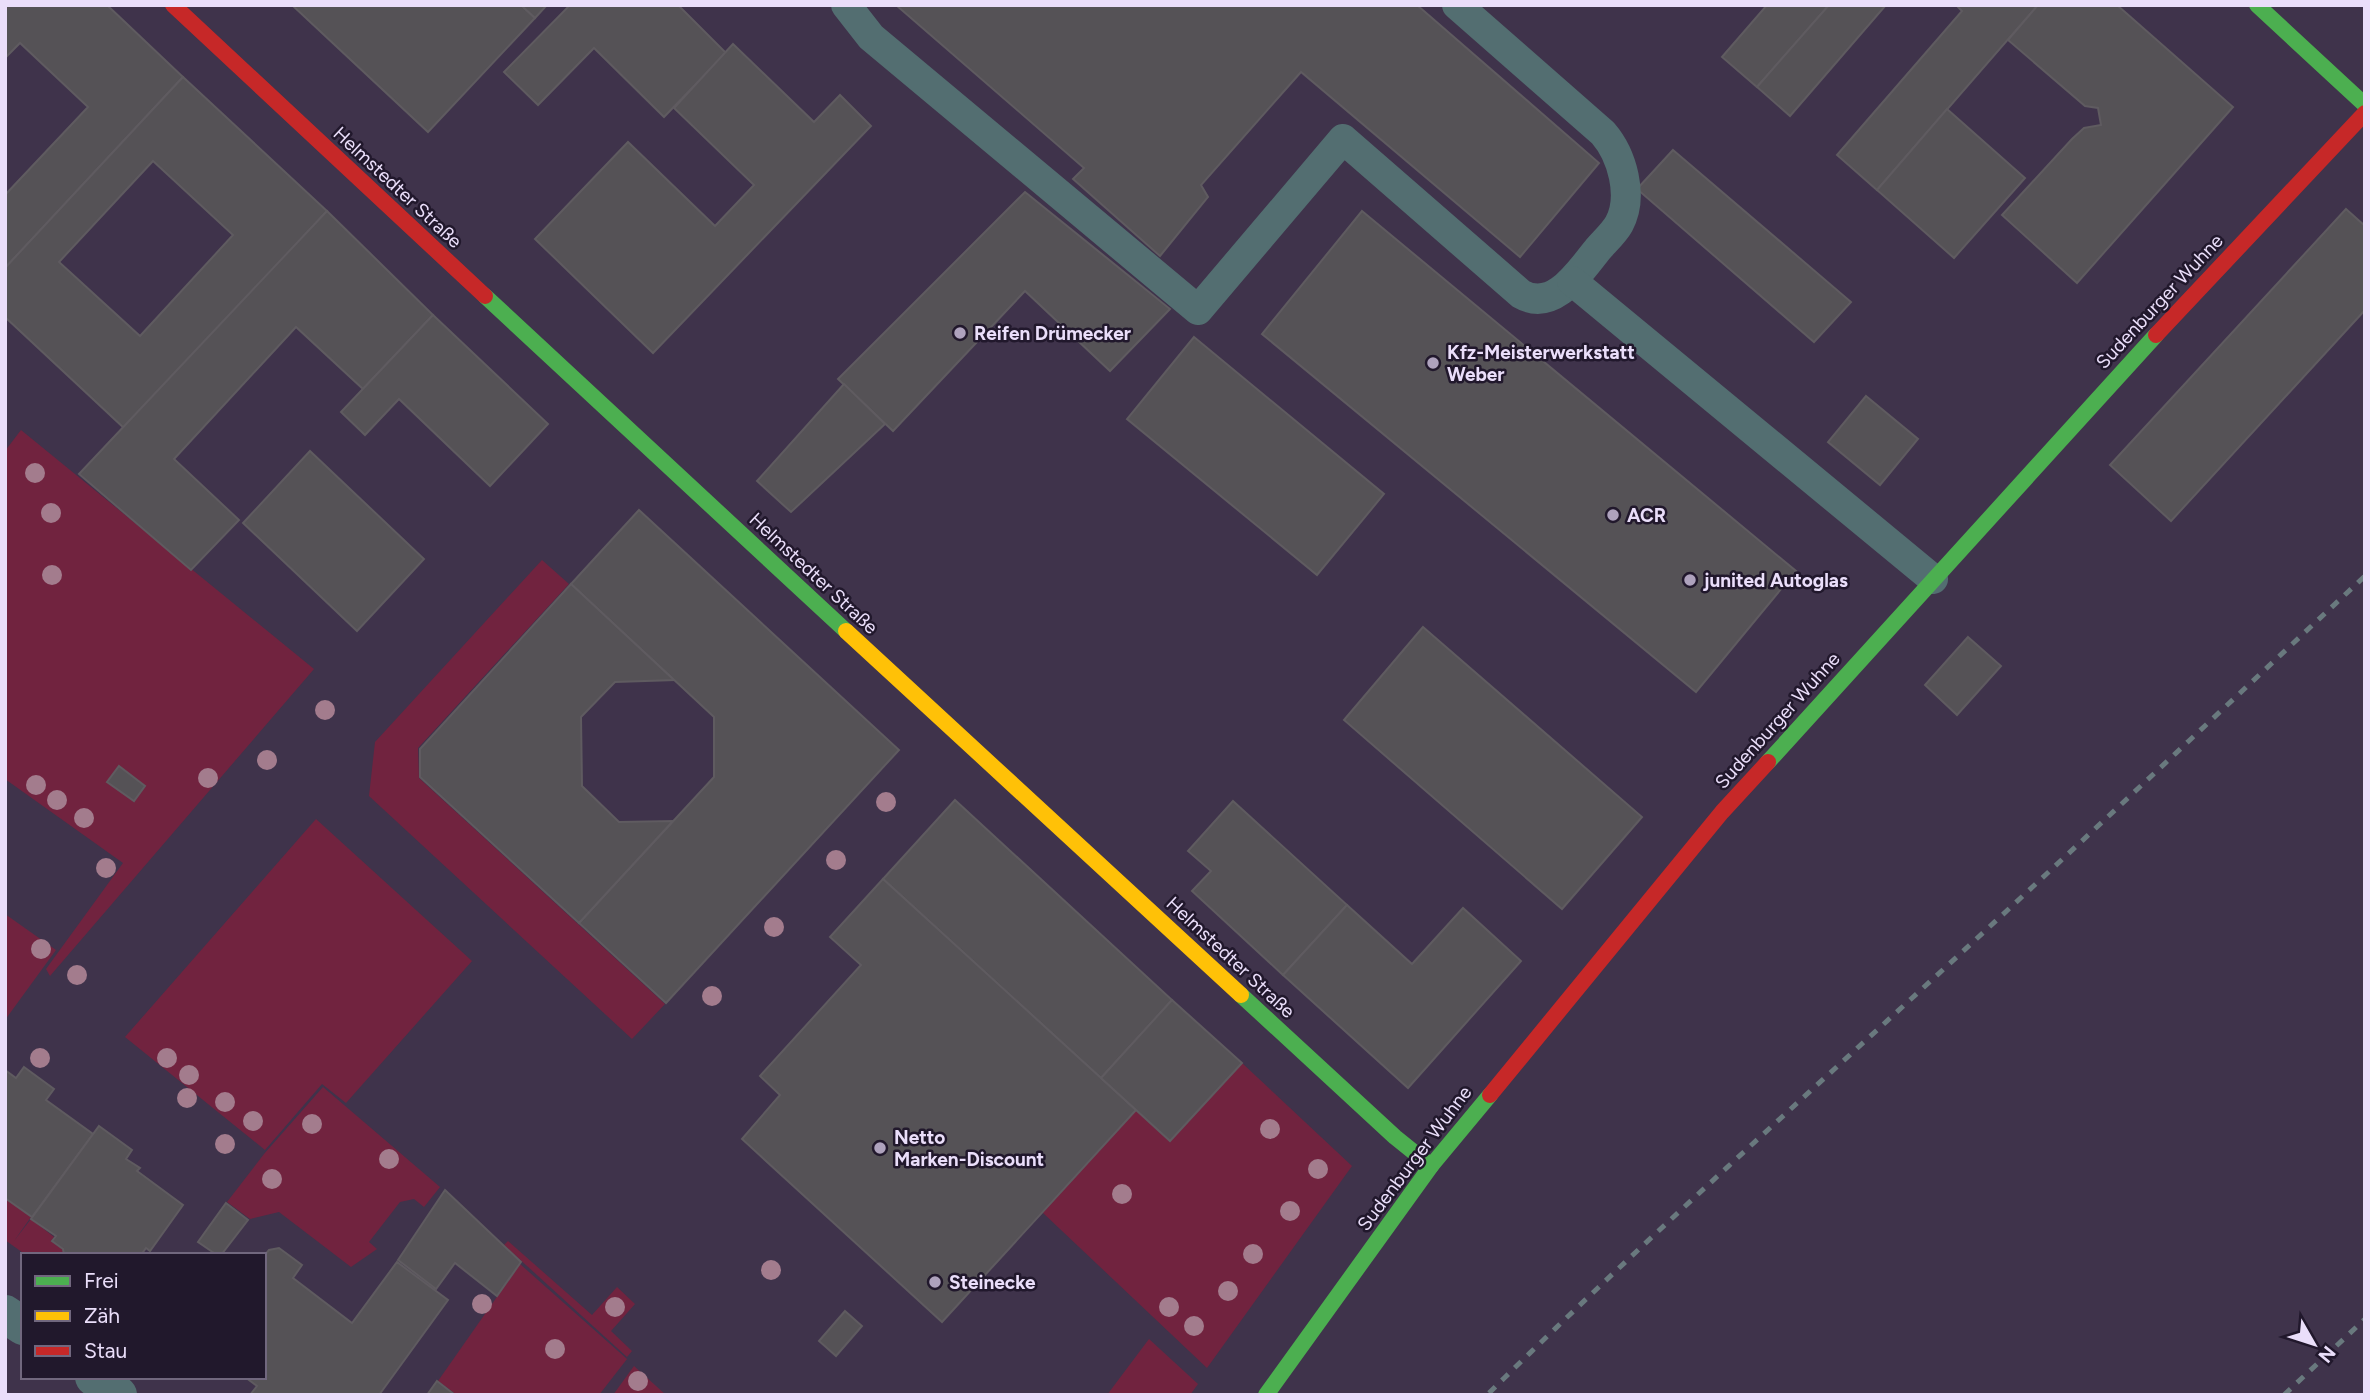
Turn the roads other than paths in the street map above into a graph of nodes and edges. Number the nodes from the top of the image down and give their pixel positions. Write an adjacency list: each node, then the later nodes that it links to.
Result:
1 (173, 5): 9 (street, Helmstedter Straße)
2 (846, 5): 7 (lane)
3 (1457, 5): 7 (lane)
4 (2257, 5): 5 (street)
5 (2365, 105)
6 (2365, 113): 8 (street, Sudenburger Wuhne)
7 (1572, 281): 8 (lane)
8 (1933, 579): 9 (street, Sudenburger Wuhne)
9 (1431, 1166): 14 (street, Sudenburger Wuhne)
10 (5, 1314): 11 (street)
11 (21, 1325)
12 (97, 1379): 13 (street)
13 (118, 1395)
14 (1266, 1395)

